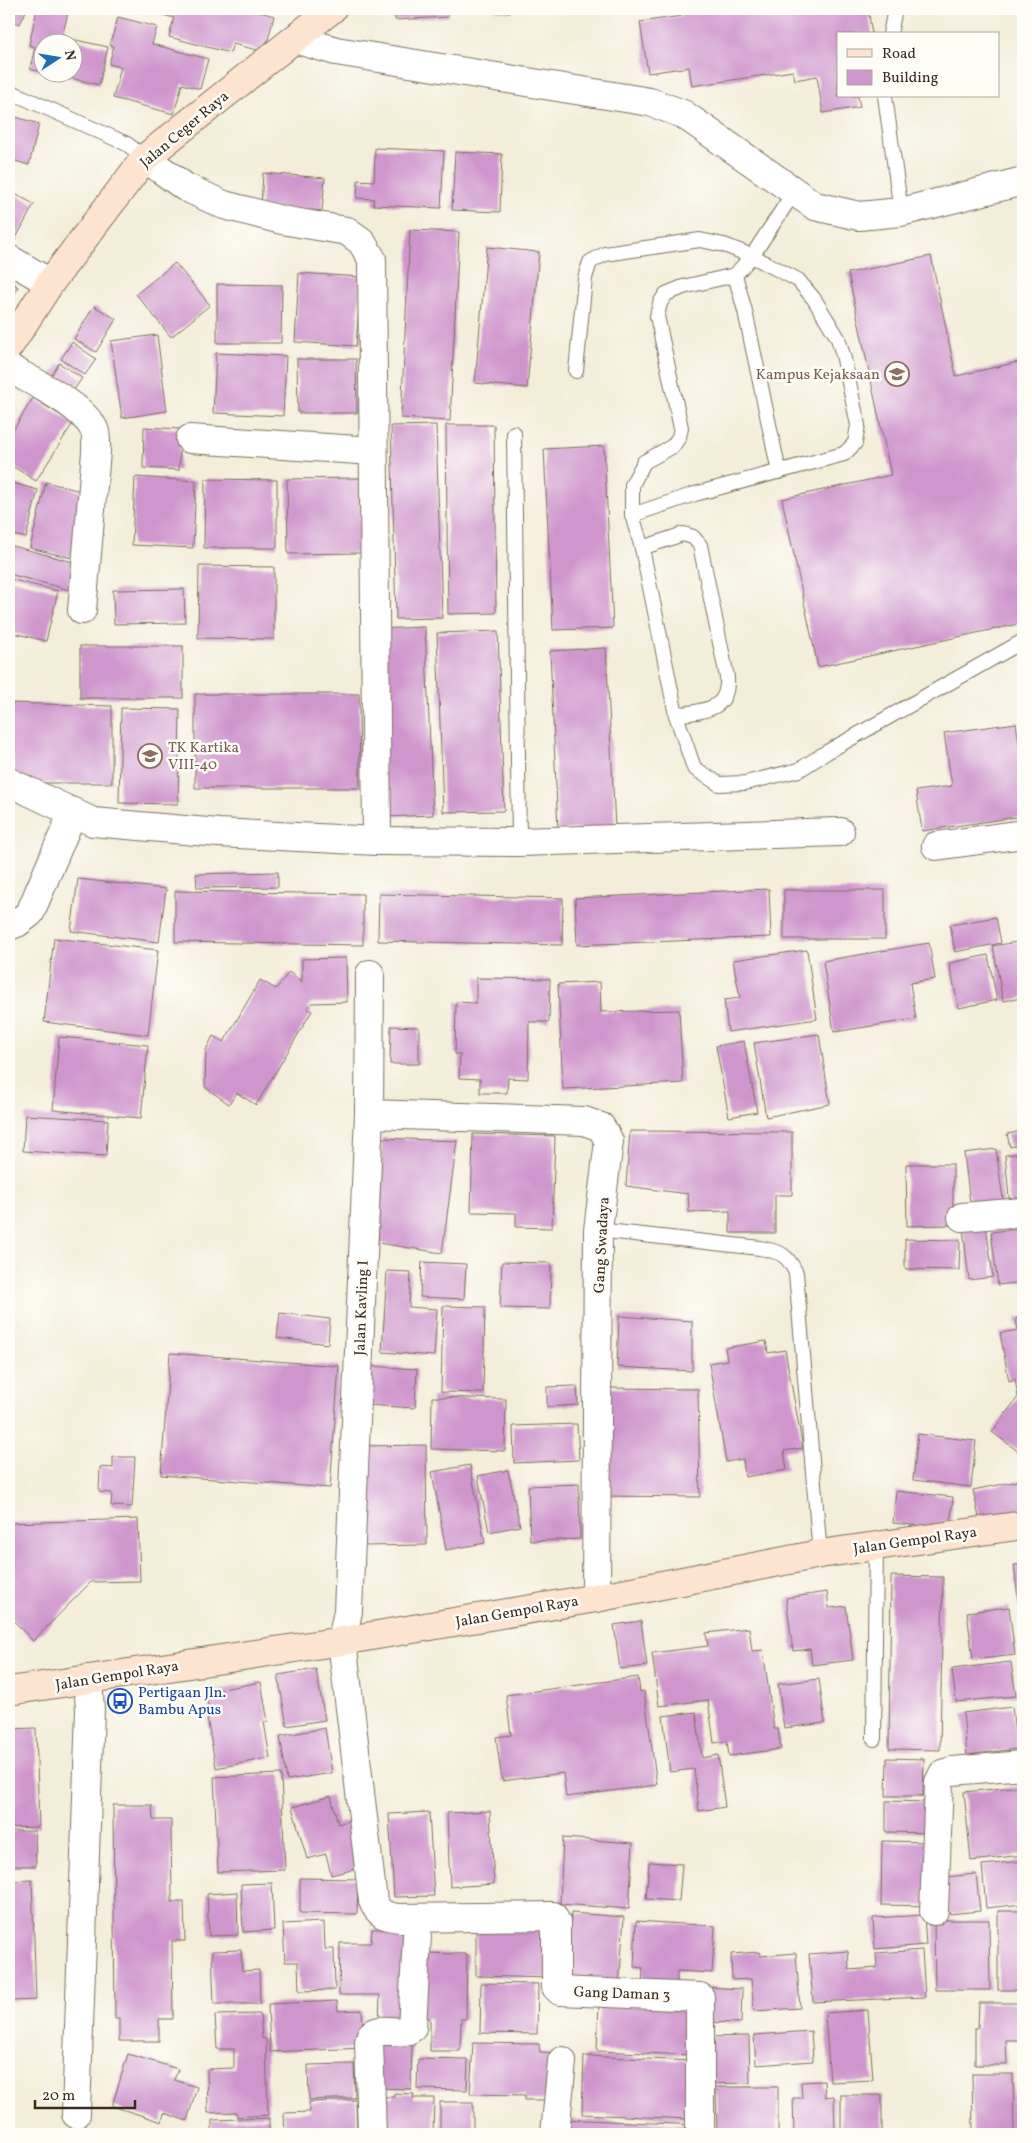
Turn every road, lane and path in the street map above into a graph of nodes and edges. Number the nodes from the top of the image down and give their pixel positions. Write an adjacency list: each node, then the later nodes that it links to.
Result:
1 (332, 9): 4 (main road, Jalan Ceger Raya)
2 (895, 9): 3 (lane)
3 (890, 32)
4 (295, 39): 7 (main road, Jalan Ceger Raya); 9 (street)
5 (9, 91): 7 (lane)
6 (885, 98): 10 (lane)
7 (145, 158): 14 (main road, Jalan Ceger Raya); 20 (street)
8 (1021, 183): 10 (street)
9 (794, 192): 10 (street); 11 (lane)
10 (901, 212)
11 (752, 256): 13 (lane); 17 (lane); 21 (lane)
12 (9, 259): 14 (street)
13 (735, 275): 21 (lane); 22 (lane)
14 (50, 283): 15 (main road, Jalan Ceger Raya)
15 (9, 346)
16 (9, 368): 24 (street)
17 (576, 371)
18 (514, 433): 32 (lane)
19 (190, 439): 20 (street)
20 (372, 451): 31 (street)
21 (779, 472): 22 (lane)
22 (632, 515): 23 (lane)
23 (642, 548): 26 (lane); 26 (lane)
24 (82, 610)
25 (1023, 640): 26 (lane)
26 (676, 715)
27 (9, 782): 28 (street)
28 (73, 812): 31 (street); 34 (street)
29 (840, 832): 32 (street)
30 (1023, 834): 33 (street)
31 (377, 841): 32 (street)
32 (519, 842)
33 (936, 846)
34 (9, 926)
35 (370, 974): 36 (street, Jalan Kavling I)
36 (369, 1114): 39 (street, Gang Swadaya); 44 (street, Jalan Kavling I)
37 (1023, 1212): 38 (street)
38 (962, 1217)
39 (598, 1230): 42 (lane); 43 (street, Gang Swadaya)
40 (1023, 1525): 41 (main road, Jalan Gempol Raya)
41 (876, 1546): 42 (main road, Jalan Gempol Raya); 47 (lane)
42 (820, 1554): 43 (main road, Jalan Gempol Raya)
43 (596, 1598): 44 (main road, Jalan Gempol Raya)
44 (342, 1641): 45 (main road, Jalan Gempol Raya); 50 (street, Gang Daman 3)
45 (88, 1680): 46 (main road, Jalan Gempol Raya); 52 (street)
46 (9, 1692)
47 (874, 1739)
48 (1023, 1765): 49 (street)
49 (934, 1911)
50 (418, 1918): 53 (street); 55 (street, Gang Daman 3)
51 (562, 2061): 54 (street)
52 (76, 2114)
53 (372, 2134)
54 (555, 2134)
55 (700, 2134)

